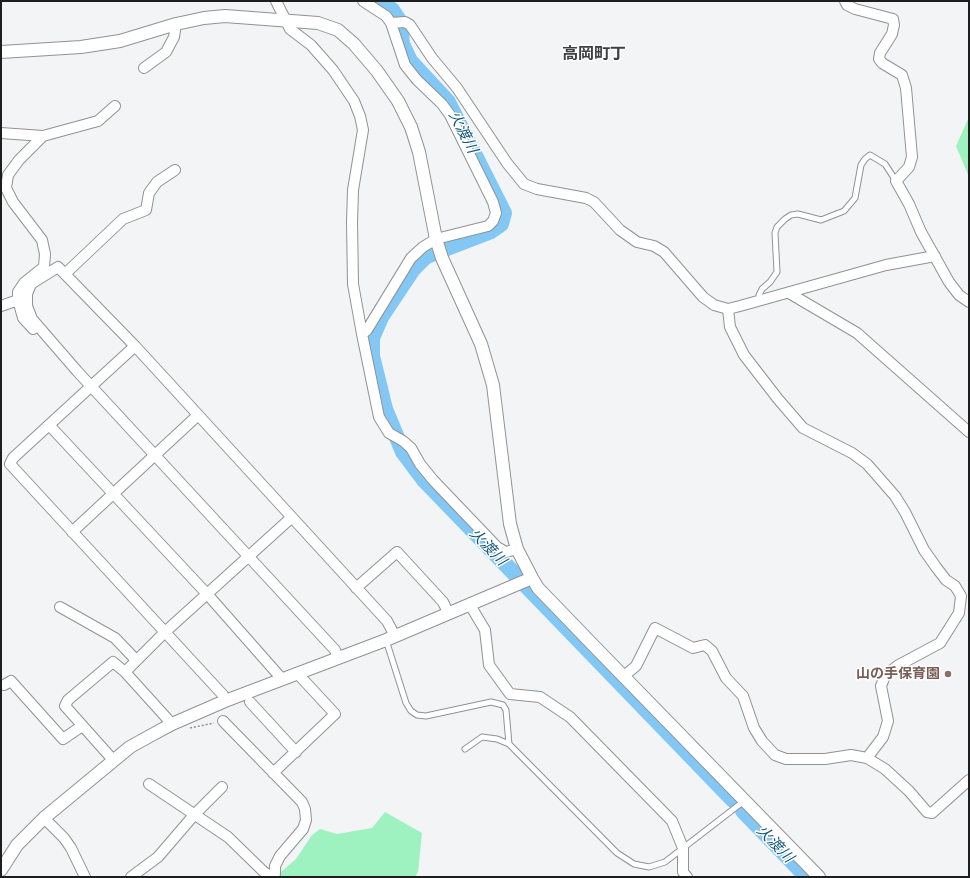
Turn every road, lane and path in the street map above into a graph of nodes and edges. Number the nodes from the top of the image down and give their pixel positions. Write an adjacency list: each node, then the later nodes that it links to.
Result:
1 (276, 1): 4 (street)
2 (363, 1): 5 (street)
3 (845, 1): 13 (street)
4 (286, 20): 6 (street); 14 (street); 23 (street)
5 (396, 22): 14 (street); 22 (street)
6 (176, 24): 7 (street); 8 (street)
7 (1, 52)
8 (144, 68)
9 (115, 106): 11 (street)
10 (1, 133): 11 (street)
11 (43, 136): 18 (street)
12 (175, 170): 16 (street)
13 (896, 181): 15 (street); 19 (lane)
14 (436, 240): 23 (street); 34 (street)
15 (935, 256): 17 (street); 20 (street)
16 (65, 274): 24 (street); 25 (street)
17 (789, 293): 19 (street); 29 (street)
18 (18, 300): 21 (street); 25 (street)
19 (759, 301): 22 (street)
20 (969, 302)
21 (1, 306)
22 (728, 309): 59 (street)
23 (362, 334): 34 (street)
24 (135, 346): 26 (street); 27 (street)
25 (77, 371): 26 (street)
26 (91, 387): 28 (street); 30 (street)
27 (197, 416): 30 (street); 32 (street)
28 (50, 426): 31 (street); 33 (street)
29 (969, 432)
30 (156, 455): 31 (street); 35 (street)
31 (114, 494): 33 (street); 38 (street)
32 (291, 518): 35 (street); 37 (street)
33 (72, 532): 42 (street)
34 (517, 549): 36 (street)
35 (248, 556): 38 (street); 44 (street)
36 (526, 581): 39 (street); 48 (street)
37 (356, 588): 41 (street); 43 (street)
38 (208, 595): 42 (street); 49 (street)
39 (470, 605): 41 (street); 68 (street)
40 (60, 608): 45 (street)
41 (449, 614): 43 (street)
42 (165, 632): 45 (street); 51 (street)
43 (390, 638): 44 (street); 56 (lane)
44 (338, 658): 47 (street)
45 (136, 660): 46 (street)
46 (125, 672): 54 (street); 55 (street)
47 (297, 673): 49 (street); 58 (street)
48 (624, 676): 59 (street); 65 (street)
49 (282, 679): 51 (street)
50 (4, 685): 55 (street)
51 (225, 701): 54 (street)
52 (250, 702): 58 (street)
53 (223, 721): 54 (path); 61 (street)
54 (174, 723): 60 (street)
55 (82, 726): 60 (street)
56 (509, 744): 57 (lane); 68 (lane)
57 (464, 749)
58 (296, 752): 61 (street)
59 (867, 758): 62 (street)
60 (114, 761): 67 (street)
61 (273, 773): 66 (street)
62 (969, 780)
63 (148, 784): 66 (street)
64 (222, 787): 66 (street)
65 (745, 801): 68 (lane); 73 (street)
66 (194, 815): 71 (street)
67 (44, 818): 69 (street); 70 (street)
68 (683, 848): 72 (street)
69 (1, 870)
70 (85, 877)
71 (131, 877)
72 (687, 877)
73 (819, 877)

